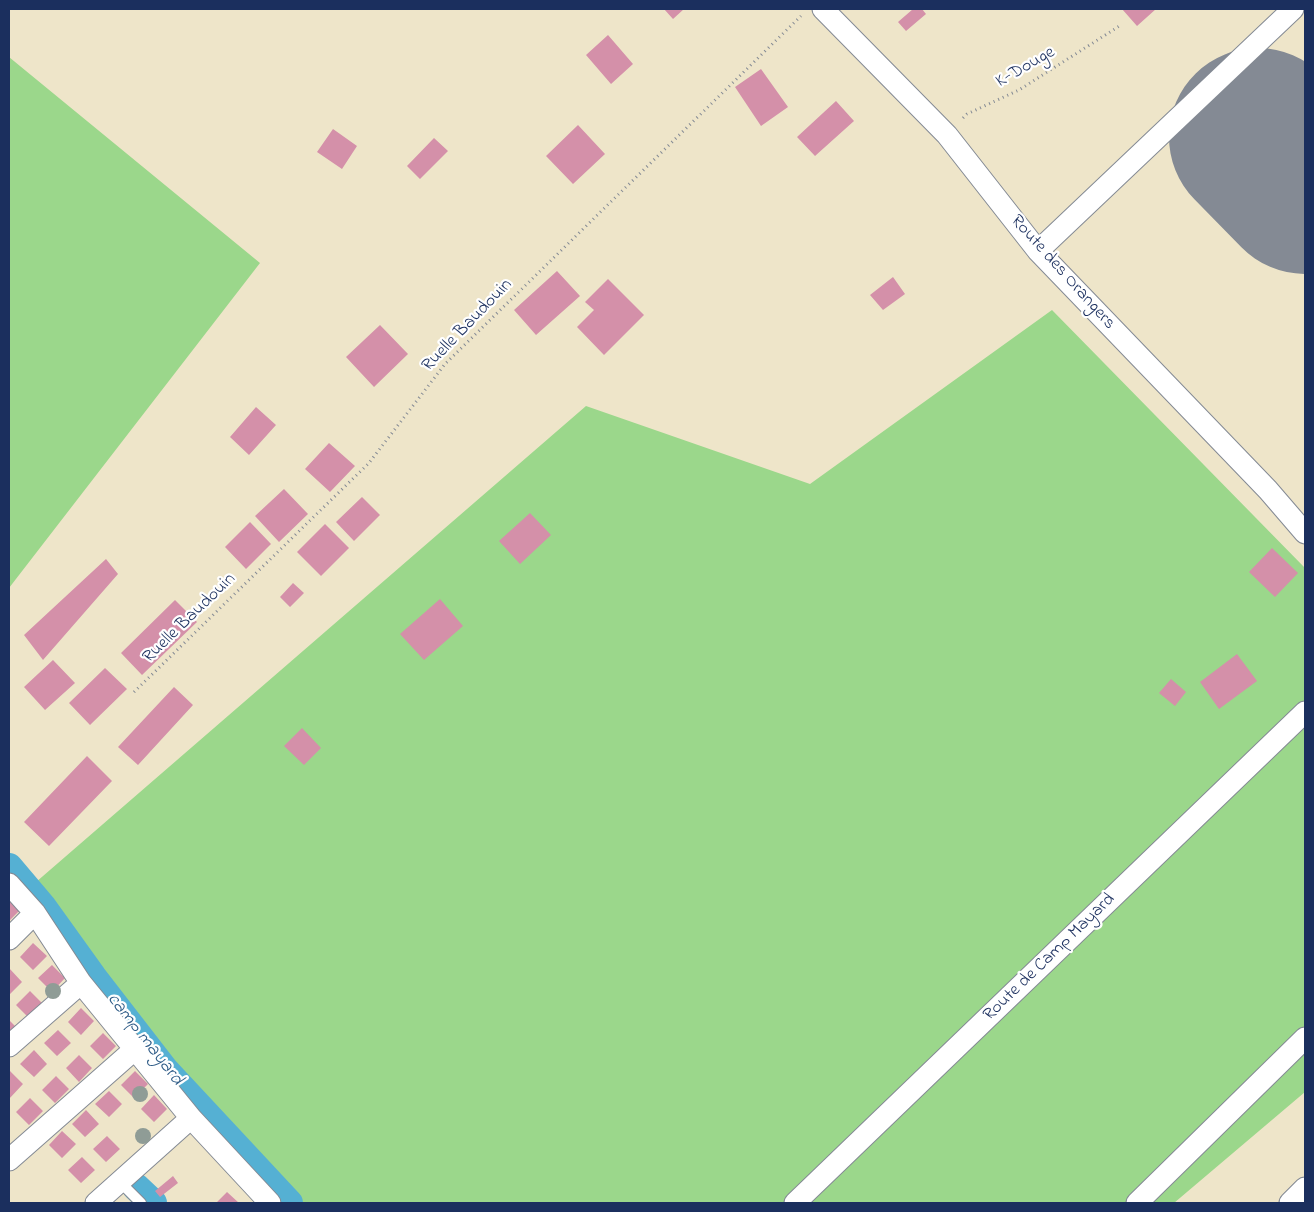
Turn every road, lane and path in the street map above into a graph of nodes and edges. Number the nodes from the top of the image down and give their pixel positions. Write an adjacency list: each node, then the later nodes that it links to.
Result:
1 (823, 9): 5 (street, Route des Orangers)
2 (1293, 9): 6 (street)
3 (802, 16): 8 (path, Ruelle Baudouin)
4 (1121, 25): 5 (path, K-Douge)
5 (947, 135): 6 (street, Route des Orangers)
6 (1038, 251): 7 (street, Route des Orangers)
7 (1305, 533)
8 (134, 692)
9 (1305, 712): 24 (street, Route de Camp Mayard)
10 (9, 884): 11 (street)
11 (35, 914): 12 (street); 13 (street)
12 (9, 939)
13 (80, 983): 15 (street); 16 (street)
14 (1305, 1038): 25 (street)
15 (9, 1046)
16 (135, 1049): 17 (street); 18 (street)
17 (191, 1118): 19 (street); 23 (street)
18 (9, 1160)
19 (120, 1182): 21 (street); 22 (lane)
20 (1305, 1188): 26 (street)
21 (96, 1203)
22 (142, 1203)
23 (270, 1203)
24 (795, 1203)
25 (1137, 1203)
26 (1290, 1203)

